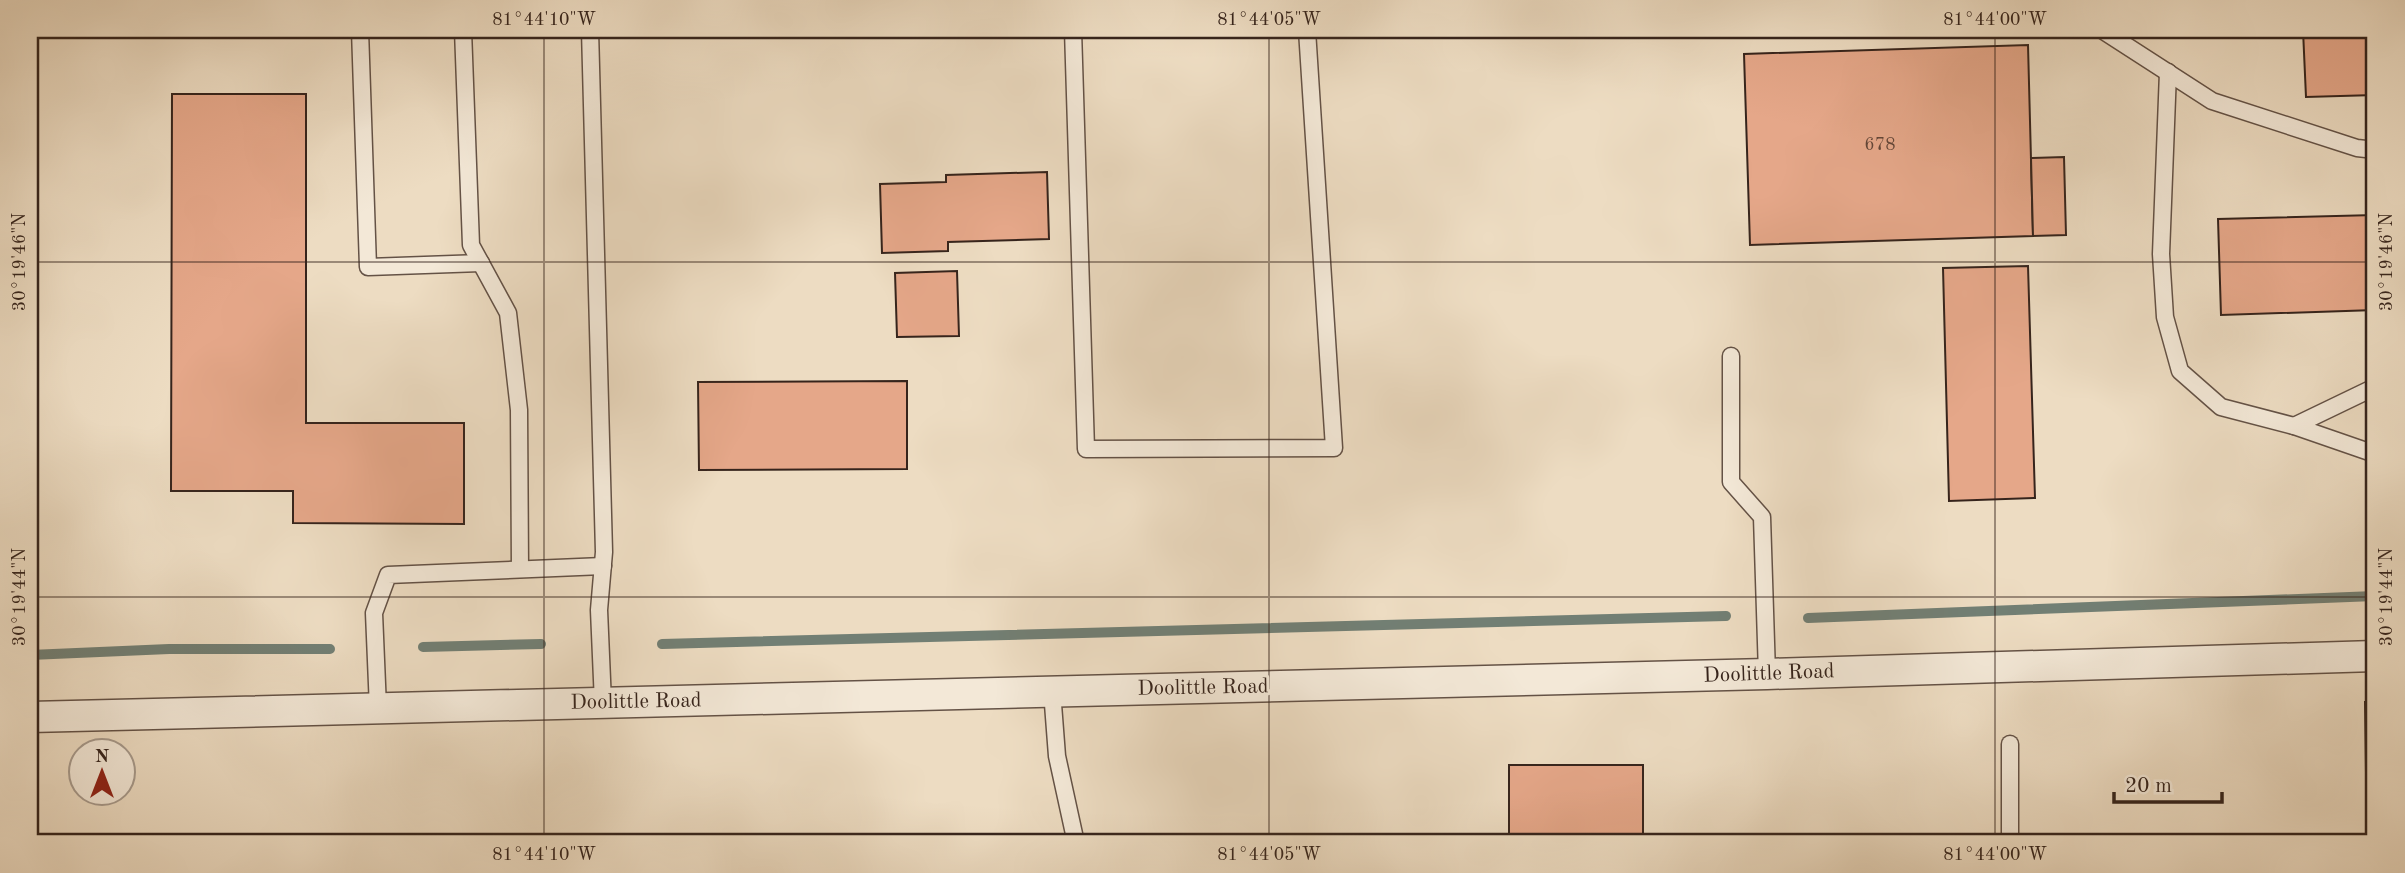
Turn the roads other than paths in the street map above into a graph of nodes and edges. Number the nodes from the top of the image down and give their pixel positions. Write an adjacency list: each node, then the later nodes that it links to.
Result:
1 (360, 30): 9 (lane)
2 (463, 30): 9 (lane)
3 (590, 30): 14 (lane)
4 (1073, 30): 5 (lane)
5 (1307, 30)
6 (2102, 30): 7 (lane)
7 (2168, 72): 8 (lane); 12 (lane)
8 (2375, 150)
9 (481, 263): 15 (lane)
10 (1731, 356): 17 (lane)
11 (2375, 387): 12 (lane)
12 (2294, 426): 13 (lane)
13 (2375, 454)
14 (603, 566): 15 (lane); 19 (lane)
15 (520, 569): 20 (lane)
16 (2375, 656): 17 (street, Doolittle Road)
17 (1767, 674): 18 (street, Doolittle Road)
18 (1052, 691): 19 (street, Doolittle Road); 23 (lane)
19 (603, 703): 20 (street, Doolittle Road)
20 (378, 708): 21 (street, Doolittle Road)
21 (30, 717)
22 (2010, 744): 24 (lane)
23 (1076, 843)
24 (2010, 843)

